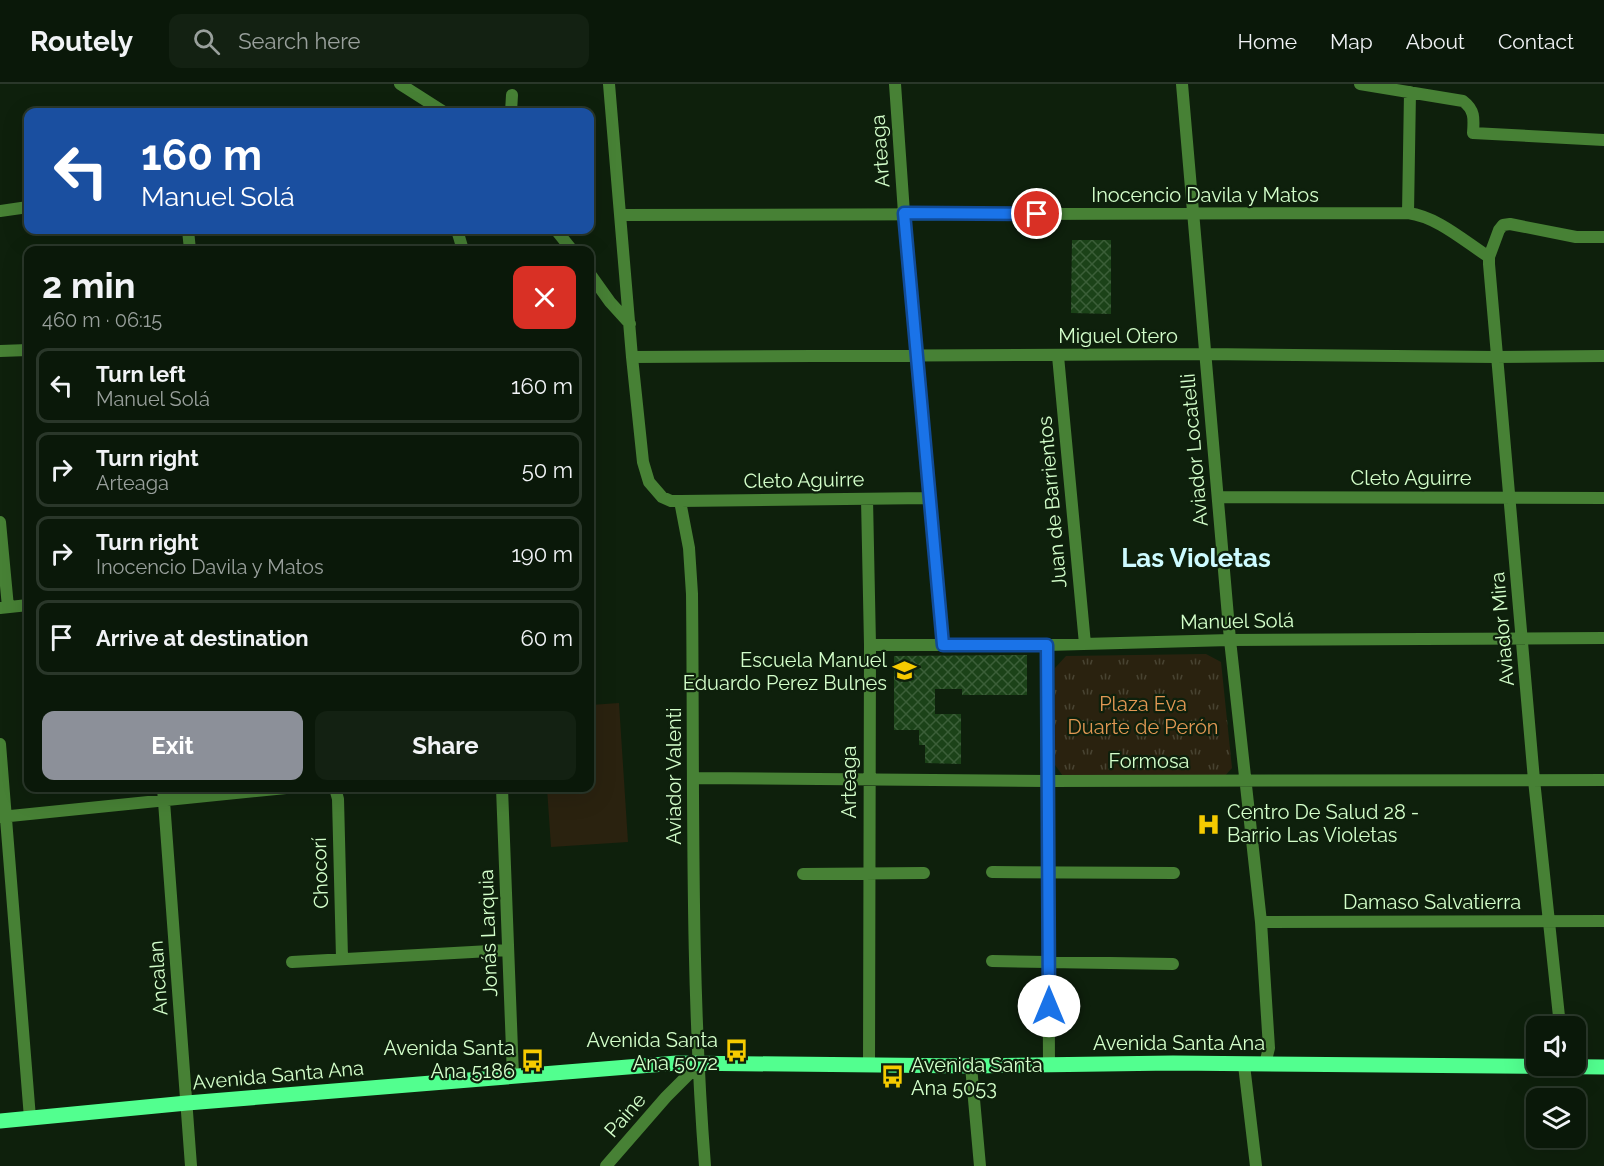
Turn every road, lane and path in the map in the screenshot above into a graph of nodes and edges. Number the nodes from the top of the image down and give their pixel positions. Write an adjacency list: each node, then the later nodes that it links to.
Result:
1 (400, 84): 8 (street)
2 (609, 84): 15 (street)
3 (895, 84): 13 (street, Arteaga)
4 (1182, 84): 16 (street, Aviador Locatelli)
5 (1360, 84): 6 (street)
6 (1410, 92): 10 (street); 14 (street)
7 (512, 95): 9 (street)
8 (438, 108)
9 (511, 108)
10 (1604, 140)
11 (24, 208): 12 (street)
12 (0, 211)
13 (904, 213): 15 (street, Inocencio Davila y Matos); 16 (street, Inocencio Davila y Matos); 26 (street, Arteaga)
14 (1408, 213): 16 (street, Inocencio Davila y Matos); 20 (street, Inocencio Davila y Matos)
15 (620, 215): 22 (street)
16 (1192, 216): 25 (street, Aviador Locatelli)
17 (559, 234): 19 (street)
18 (1604, 237): 20 (street, Aviador Mira)
19 (569, 246)
20 (1489, 257): 30 (street, Aviador Mira)
21 (594, 280): 22 (street)
22 (630, 324): 29 (street)
23 (24, 350): 24 (street)
24 (0, 351)
25 (1205, 354): 27 (street, Miguel Otero); 30 (street, Miguel Otero); 31 (street, Aviador Locatelli)
26 (917, 356): 27 (street, Miguel Otero); 29 (street, Miguel Otero); 32 (street, Arteaga)
27 (1058, 356): 43 (street, Juan de Barrientos)
28 (1604, 356): 30 (street, Miguel Otero)
29 (632, 357): 36 (street)
30 (1496, 357): 33 (street, Aviador Mira)
31 (1218, 497): 33 (street, Cleto Aguirre); 42 (street, Aviador Locatelli)
32 (929, 498): 35 (street, Cleto Aguirre); 45 (street, Arteaga)
33 (1509, 498): 34 (street, Cleto Aguirre); 41 (street, Aviador Mira)
34 (1604, 498)
35 (867, 499): 36 (street, Cleto Aguirre); 44 (street, Arteaga)
36 (680, 501): 48 (street, Aviador Valenti)
37 (0, 522): 39 (street)
38 (24, 605): 39 (street)
39 (4, 607)
40 (1604, 638): 41 (street, Manuel Solá)
41 (1522, 639): 42 (street, Manuel Solá); 51 (street, Aviador Mira)
42 (1230, 640): 43 (street, Manuel Solá); 50 (street, Aviador Locatelli)
43 (1085, 644): 46 (street, Manuel Solá)
44 (870, 645): 45 (street, Manuel Solá); 49 (street, Arteaga)
45 (943, 645): 46 (street, Manuel Solá)
46 (1047, 645): 53 (street)
47 (0, 744): 58 (street)
48 (694, 778): 49 (street, Formosa); 75 (street, Aviador Valenti)
49 (868, 780): 53 (street, Formosa); 64 (street, Arteaga)
50 (1245, 780): 51 (street, Formosa); 53 (street, Formosa); 67 (street, Aviador Locatelli)
51 (1534, 780): 52 (street, Formosa); 65 (street, Aviador Mira)
52 (1604, 780)
53 (1048, 781): 60 (street)
54 (205, 792): 57 (street)
55 (336, 792): 69 (street, Chocorí)
56 (502, 792): 68 (street, Jonás Larquia)
57 (164, 794): 58 (street); 85 (street, Ancalan)
58 (3, 817): 86 (street)
59 (992, 872): 60 (street)
60 (1048, 872): 62 (street); 72 (street)
61 (924, 873): 64 (street)
62 (1174, 873)
63 (803, 874): 64 (street)
64 (869, 874): 79 (street, Arteaga)
65 (1549, 921): 66 (street, Damaso Salvatierra); 67 (street, Damaso Salvatierra); 74 (street, Aviador Mira)
66 (1604, 921)
67 (1261, 922): 77 (street, Aviador Locatelli)
68 (508, 950): 69 (street); 84 (street, Jonás Larquia)
69 (342, 958): 70 (street)
70 (292, 962)
71 (992, 962): 72 (street)
72 (1049, 962): 73 (street); 76 (street)
73 (1173, 963)
74 (1559, 1016)
75 (699, 1064): 79 (main road, Avenida Santa Ana); 84 (main road, Avenida Santa Ana); 89 (street, Paine); 90 (street, Aviador Valenti)
76 (1049, 1064): 78 (main road, Avenida Santa Ana); 80 (main road, Avenida Santa Ana)
77 (1265, 1064): 78 (main road, Avenida Santa Ana); 81 (main road, Avenida Santa Ana)
78 (1244, 1065): 92 (street)
79 (869, 1066): 80 (main road, Avenida Santa Ana)
80 (971, 1066): 91 (street)
81 (1526, 1066)
82 (1586, 1067): 83 (main road, Avenida Santa Ana)
83 (1604, 1067)
84 (513, 1076): 85 (main road, Avenida Santa Ana)
85 (187, 1103): 86 (main road, Avenida Santa Ana); 88 (street, Ancalan)
86 (30, 1118): 87 (main road, Avenida Santa Ana)
87 (0, 1121)
88 (192, 1166)
89 (606, 1166)
90 (705, 1166)
91 (980, 1166)
92 (1256, 1166)

